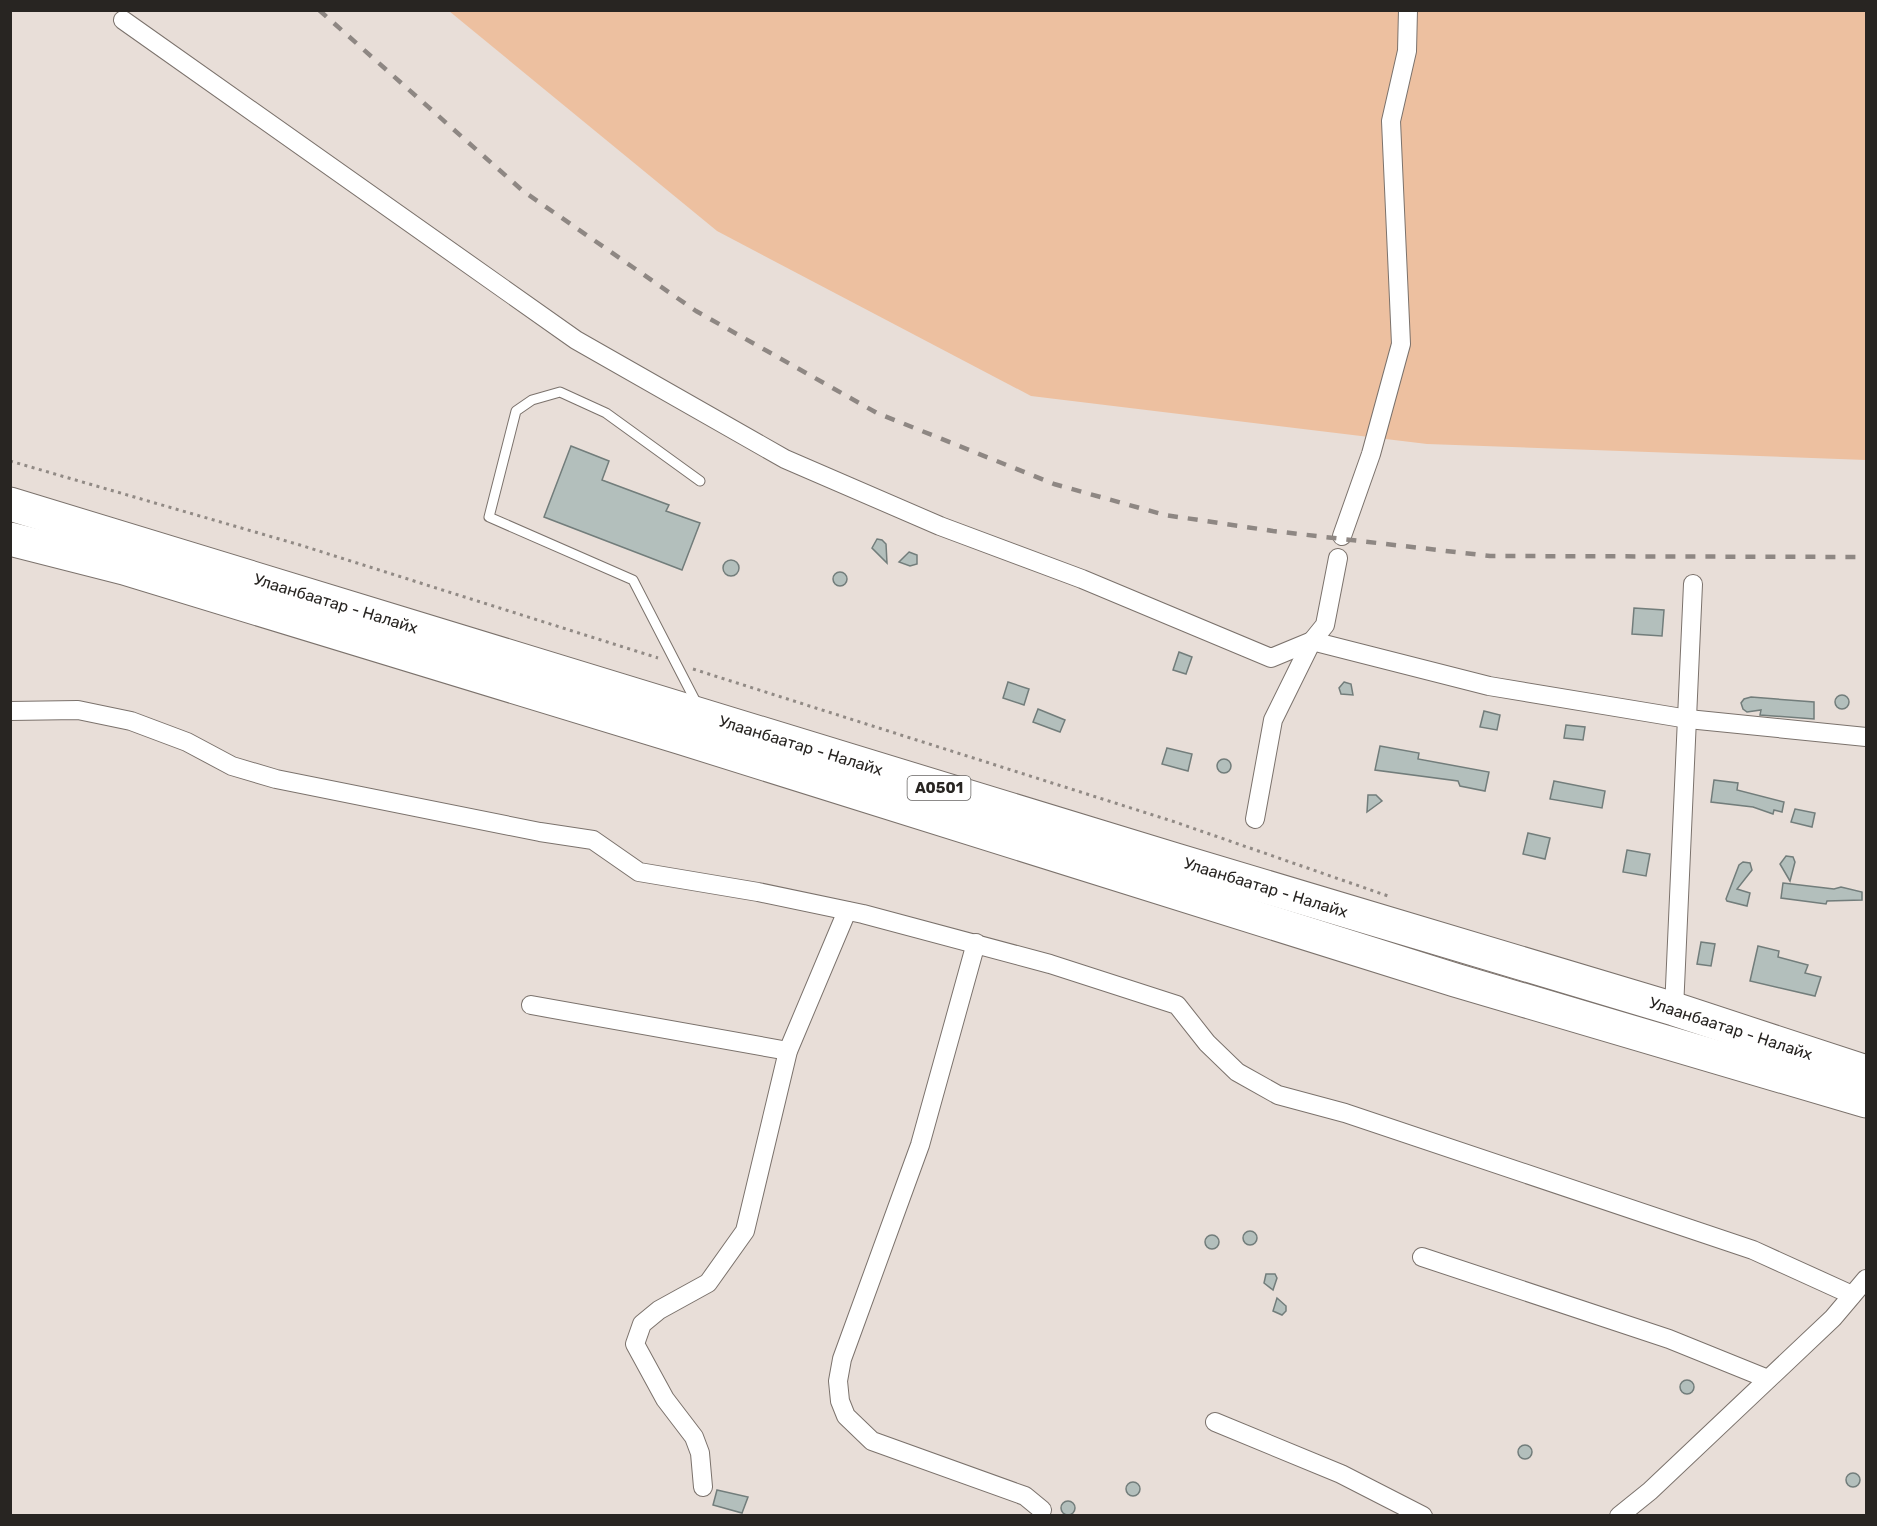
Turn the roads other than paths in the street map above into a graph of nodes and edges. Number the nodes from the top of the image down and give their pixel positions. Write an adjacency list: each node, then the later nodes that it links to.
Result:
1 (1408, 10): 5 (street)
2 (123, 20): 9 (street)
3 (700, 481): 11 (lane)
4 (10, 504): 11 (highway, Улаанбаатар - Налайх / A0501)
5 (1342, 536)
6 (10, 539): 21 (highway, Улаанбаатар - Налайх / A0501)
7 (1338, 558): 9 (street)
8 (1693, 584): 12 (street)
9 (1312, 641): 12 (street); 14 (street)
10 (10, 711): 15 (street)
11 (704, 716): 18 (highway, Улаанбаатар - Налайх / A0501)
12 (1688, 719): 13 (street); 18 (street)
13 (1866, 737)
14 (1255, 819)
15 (846, 911): 16 (street); 19 (street)
16 (976, 943): 24 (street); 29 (street)
17 (531, 1005): 19 (street)
18 (1674, 1009): 20 (highway, Улаанбаатар - Налайх / A0501)
19 (788, 1051): 27 (street)
20 (1866, 1072)
21 (1866, 1101)
22 (1422, 1257): 25 (street)
23 (1866, 1279): 24 (street)
24 (1852, 1295): 25 (street)
25 (1768, 1379): 28 (street)
26 (1215, 1422): 30 (street)
27 (703, 1487)
28 (1650, 1491): 31 (street); 32 (street)
29 (1042, 1510)
30 (1423, 1515)
31 (1619, 1515)
32 (1642, 1515)

